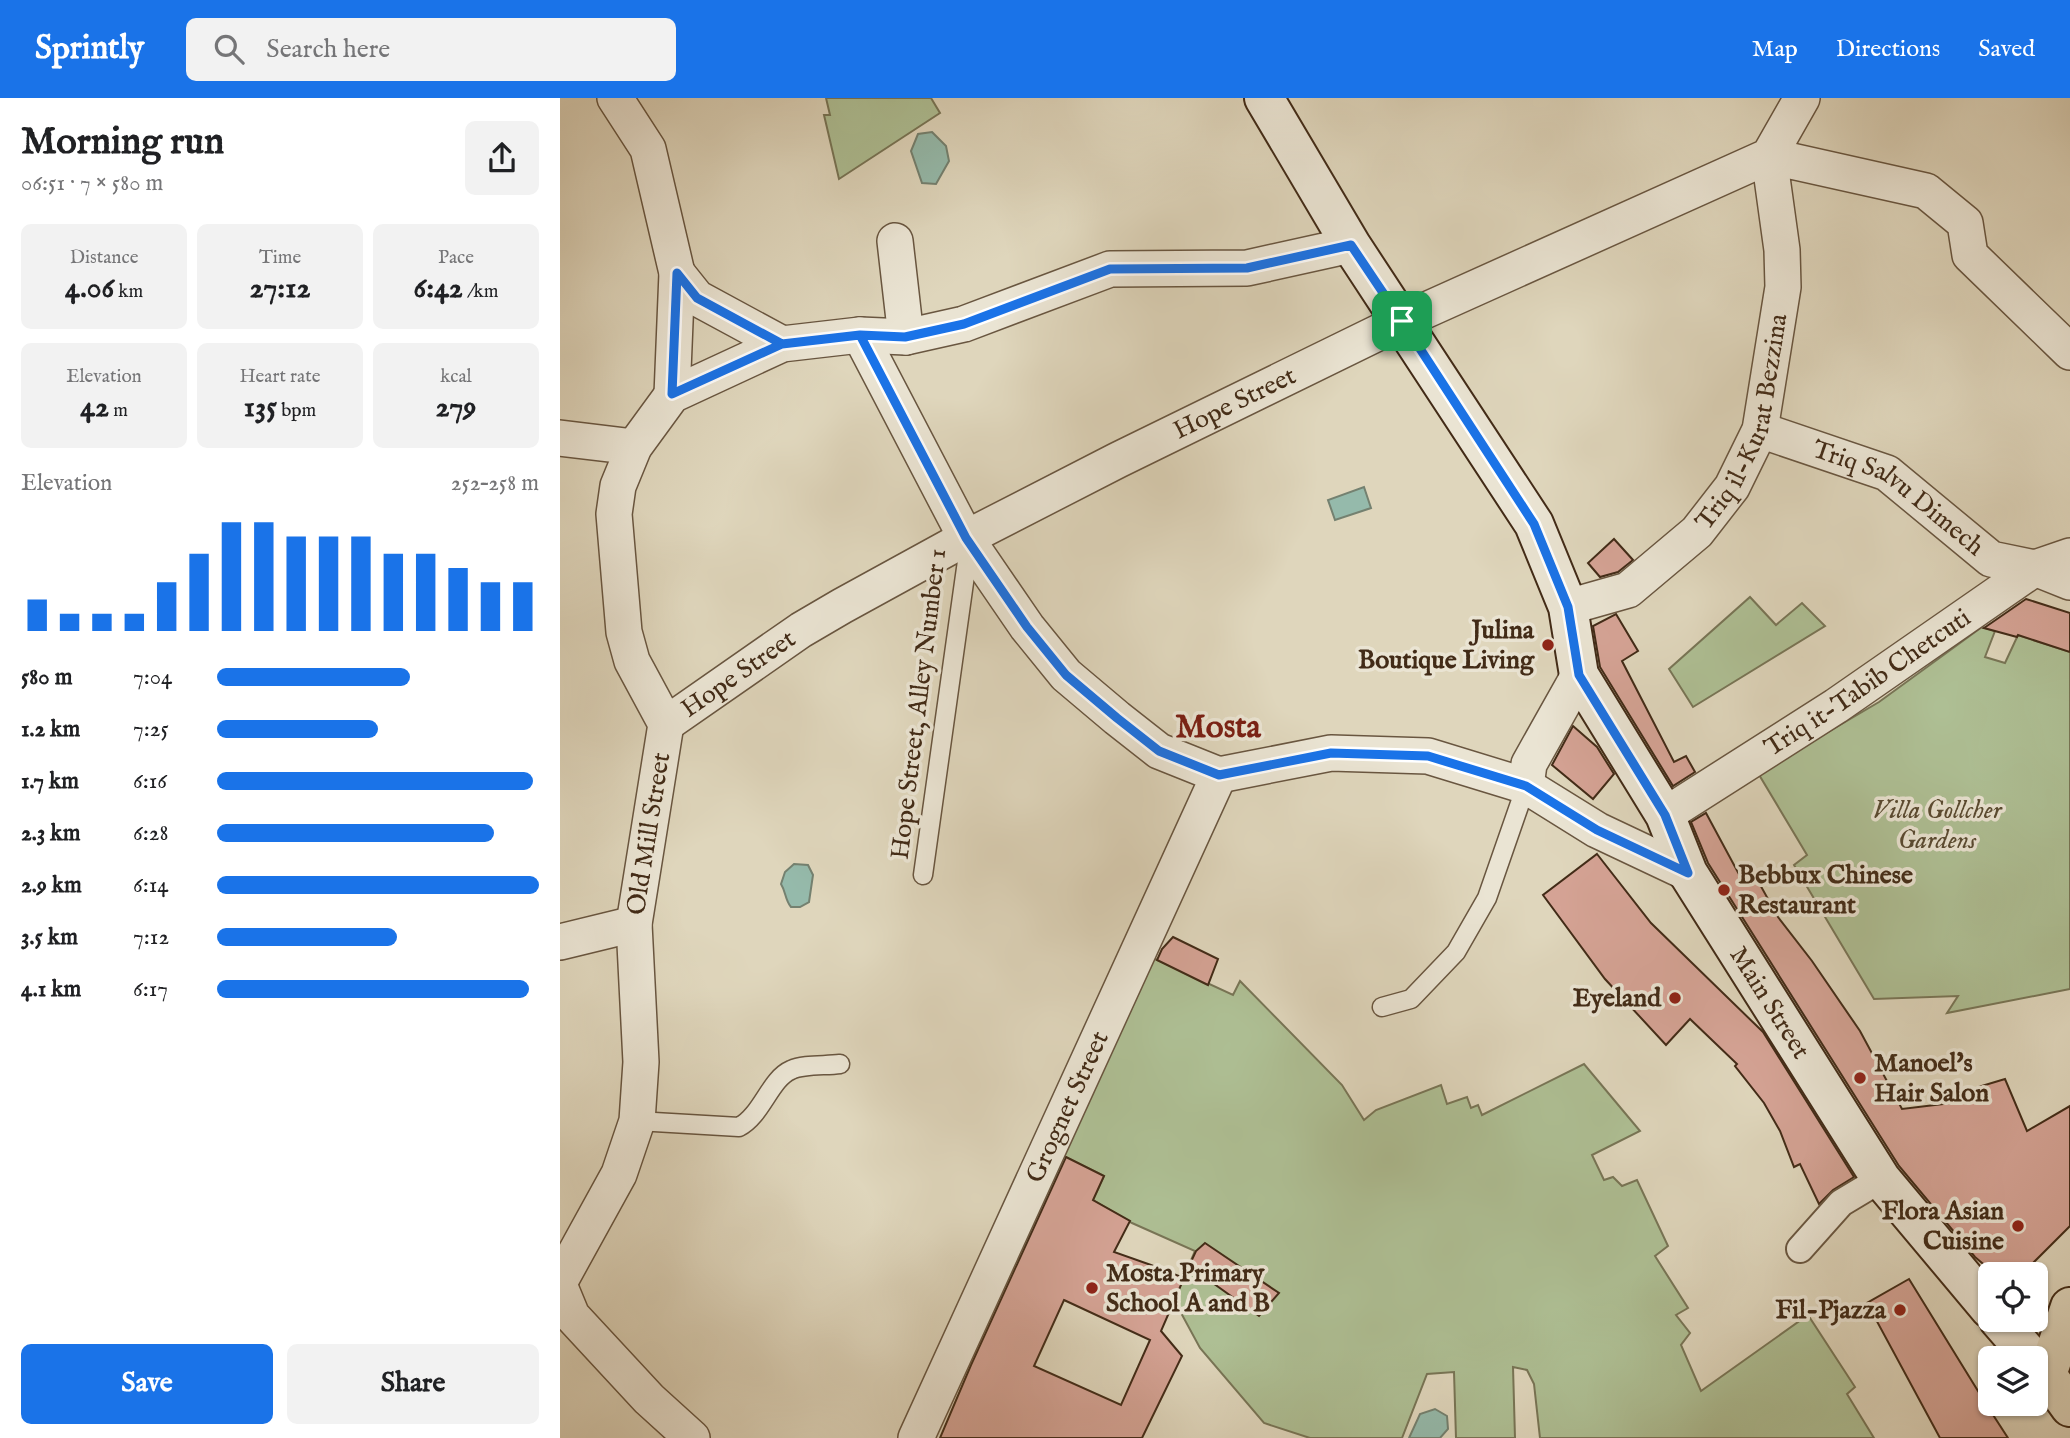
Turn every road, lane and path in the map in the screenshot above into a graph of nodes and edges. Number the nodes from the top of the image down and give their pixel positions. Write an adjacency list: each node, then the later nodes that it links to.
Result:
1 (615, 98): 7 (street)
2 (1264, 98): 6 (main road, Main Street)
3 (1802, 98): 4 (street)
4 (1769, 156): 8 (street, Hope Street); 12 (street); 14 (street, Triq il-Kurat Bezzina)
5 (895, 241): 10 (street)
6 (1351, 245): 8 (main road, Main Street); 10 (street)
7 (677, 273): 11 (street); 13 (street)
8 (1402, 321): 17 (street, Hope Street); 21 (main road, Main Street)
9 (860, 335): 10 (street); 11 (street); 17 (street)
10 (905, 337)
11 (782, 344): 13 (street)
12 (2070, 352)
13 (672, 394): 16 (street, Old Mill Street)
14 (1760, 430): 19 (street, Triq Salvu Dimech); 21 (street, Triq il-Kurat Bezzina)
15 (560, 438): 16 (street)
16 (634, 447): 23 (street, Old Mill Street)
17 (966, 538): 23 (street, Hope Street); 24 (street); 28 (lane, Hope Street, Alley Number 1)
18 (2070, 556): 19 (street, Triq it-Tabib Chetcuti)
19 (2035, 568): 20 (street, Triq Salvu Dimech); 26 (street, Triq it-Tabib Chetcuti)
20 (2070, 582)
21 (1568, 607): 22 (main road, Main Street)
22 (1579, 675): 25 (street); 26 (main road, Main Street)
23 (666, 724): 29 (street, Old Mill Street)
24 (1219, 775): 25 (street); 46 (street, Grognet Street)
25 (1526, 786): 27 (street); 31 (lane)
26 (1665, 815): 27 (main road, Main Street)
27 (1688, 873): 34 (main road, Main Street)
28 (923, 875)
29 (634, 924): 30 (street); 33 (street, Old Mill Street)
30 (560, 942)
31 (1382, 1007)
32 (840, 1064): 33 (lane)
33 (637, 1121): 36 (street, Old Mill Street)
34 (1881, 1179): 35 (street); 38 (main road, Main Street)
35 (1800, 1249)
36 (560, 1281)
37 (560, 1287): 45 (street)
38 (1978, 1295)
39 (2070, 1307): 42 (main road)
40 (2010, 1332): 41 (main road)
41 (2023, 1346)
42 (2048, 1365)
43 (2048, 1373): 44 (main road)
44 (2070, 1407)
45 (692, 1438)
46 (916, 1438)

